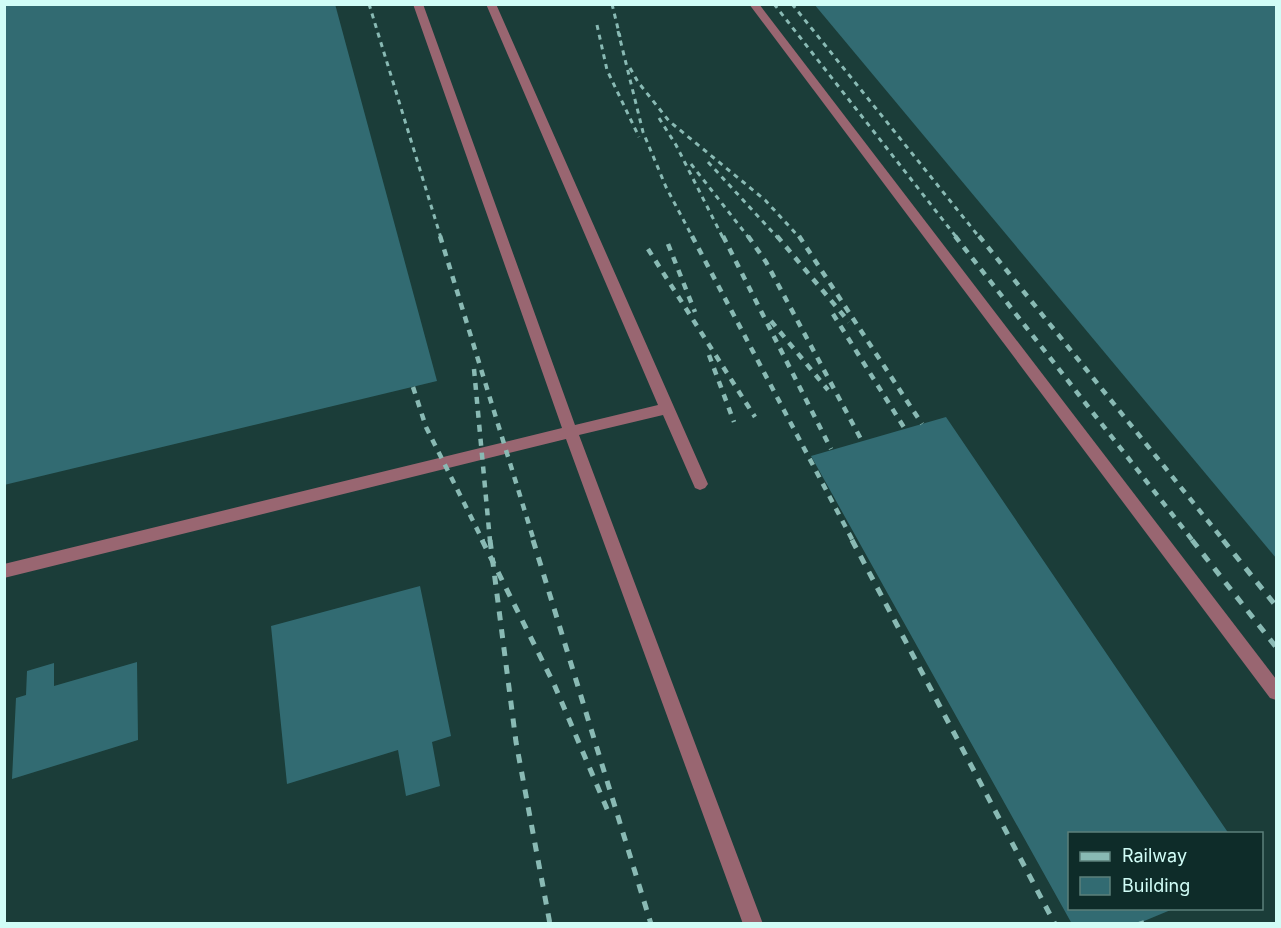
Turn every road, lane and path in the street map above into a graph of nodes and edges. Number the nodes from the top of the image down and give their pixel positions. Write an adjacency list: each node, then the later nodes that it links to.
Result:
1 (418, 4): 5 (lane)
2 (491, 4): 4 (lane)
3 (754, 4): 8 (lane)
4 (667, 408): 5 (lane); 6 (lane)
5 (570, 431): 7 (lane); 9 (lane)
6 (700, 484)
7 (4, 571)
8 (1276, 692)
9 (753, 924)

